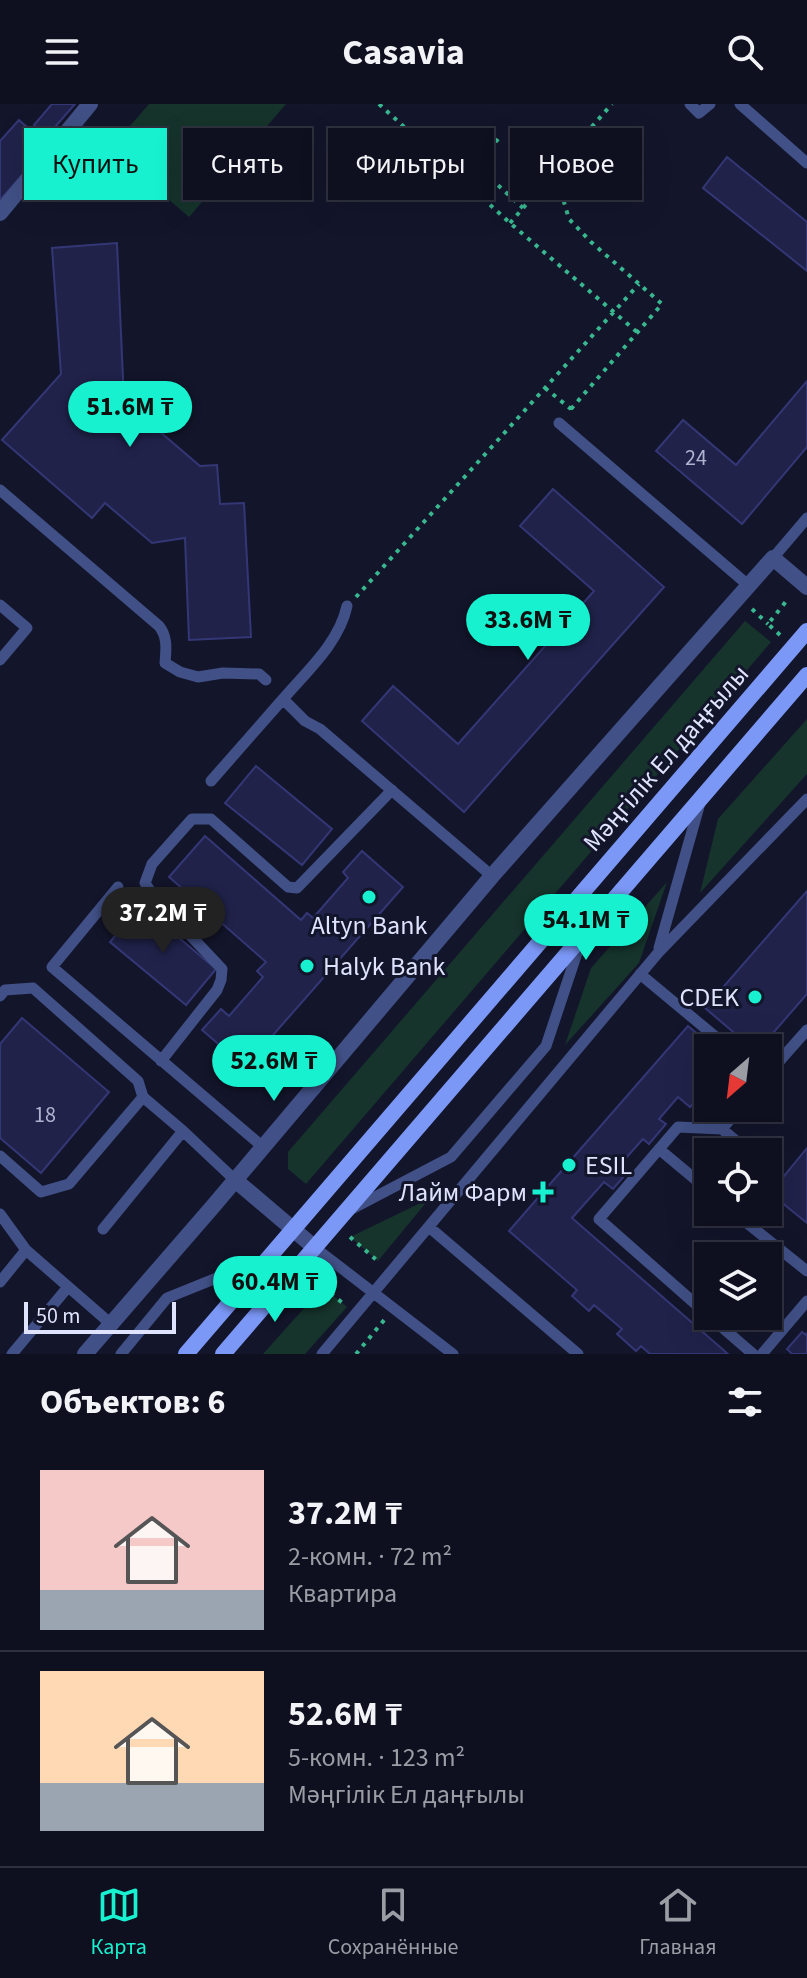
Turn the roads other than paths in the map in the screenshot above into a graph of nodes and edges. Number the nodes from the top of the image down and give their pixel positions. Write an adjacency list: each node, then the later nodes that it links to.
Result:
1 (90, 104): 6 (street)
2 (690, 104): 3 (lane)
3 (710, 104)
4 (740, 104): 5 (lane)
5 (807, 163)
6 (0, 213)
7 (559, 423): 11 (lane)
8 (0, 490): 18 (lane)
9 (807, 518): 10 (lane)
10 (773, 558): 11 (street); 12 (street)
11 (748, 585): 24 (street)
12 (807, 587)
13 (0, 605): 16 (lane)
14 (347, 606): 19 (lane)
15 (807, 631): 49 (main road, Мәңгілік Ел даңғылы)
16 (0, 660)
17 (807, 675): 22 (main road, Мәңгілік Ел даңғылы)
18 (266, 680)
19 (283, 699): 20 (lane); 21 (lane)
20 (211, 781)
21 (392, 790): 24 (lane); 33 (lane)
22 (702, 797): 26 (main road, Мәңгілік Ел даңғылы); 27 (lane)
23 (807, 799): 27 (lane)
24 (492, 876): 39 (street)
25 (118, 887): 33 (lane)
26 (584, 934): 45 (main road, Мәңгілік Ел даңғылы); 45 (lane)
27 (658, 953): 28 (lane)
28 (640, 974): 31 (lane); 47 (lane)
29 (0, 996): 34 (lane)
30 (807, 1030): 32 (lane)
31 (712, 1034)
32 (782, 1058)
33 (161, 1061): 39 (lane)
34 (143, 1097): 37 (lane); 41 (lane)
35 (728, 1122): 36 (lane)
36 (722, 1129): 38 (lane); 40 (lane)
37 (183, 1131): 43 (lane); 48 (lane)
38 (733, 1138)
39 (263, 1147): 43 (street)
40 (659, 1149): 42 (lane); 58 (lane)
41 (0, 1156)
42 (694, 1178)
43 (235, 1180): 49 (street); 59 (street)
44 (0, 1214): 51 (lane)
45 (342, 1214): 50 (main road, Мәңгілік Ел даңғылы)
46 (753, 1226): 53 (lane)
47 (429, 1227): 56 (lane); 68 (lane)
48 (103, 1229)
49 (294, 1229): 50 (street); 52 (main road, Мәңгілік Ел даңғылы)
50 (314, 1247): 56 (lane); 65 (main road, Мәңгілік Ел даңғылы)
51 (26, 1250): 54 (lane); 55 (lane)
52 (263, 1266): 63 (lane); 64 (main road, Мәңгілік Ел даңғылы)
53 (807, 1271)
54 (0, 1282)
55 (68, 1287): 59 (lane); 61 (lane)
56 (374, 1292): 66 (lane); 67 (lane)
57 (807, 1301): 70 (lane)
58 (694, 1302)
59 (111, 1324): 62 (street)
60 (726, 1330): 69 (lane)
61 (12, 1354)
62 (85, 1354)
63 (121, 1354)
64 (186, 1354)
65 (223, 1354)
66 (322, 1354)
67 (453, 1354)
68 (578, 1354)
69 (753, 1354)
70 (762, 1354)

